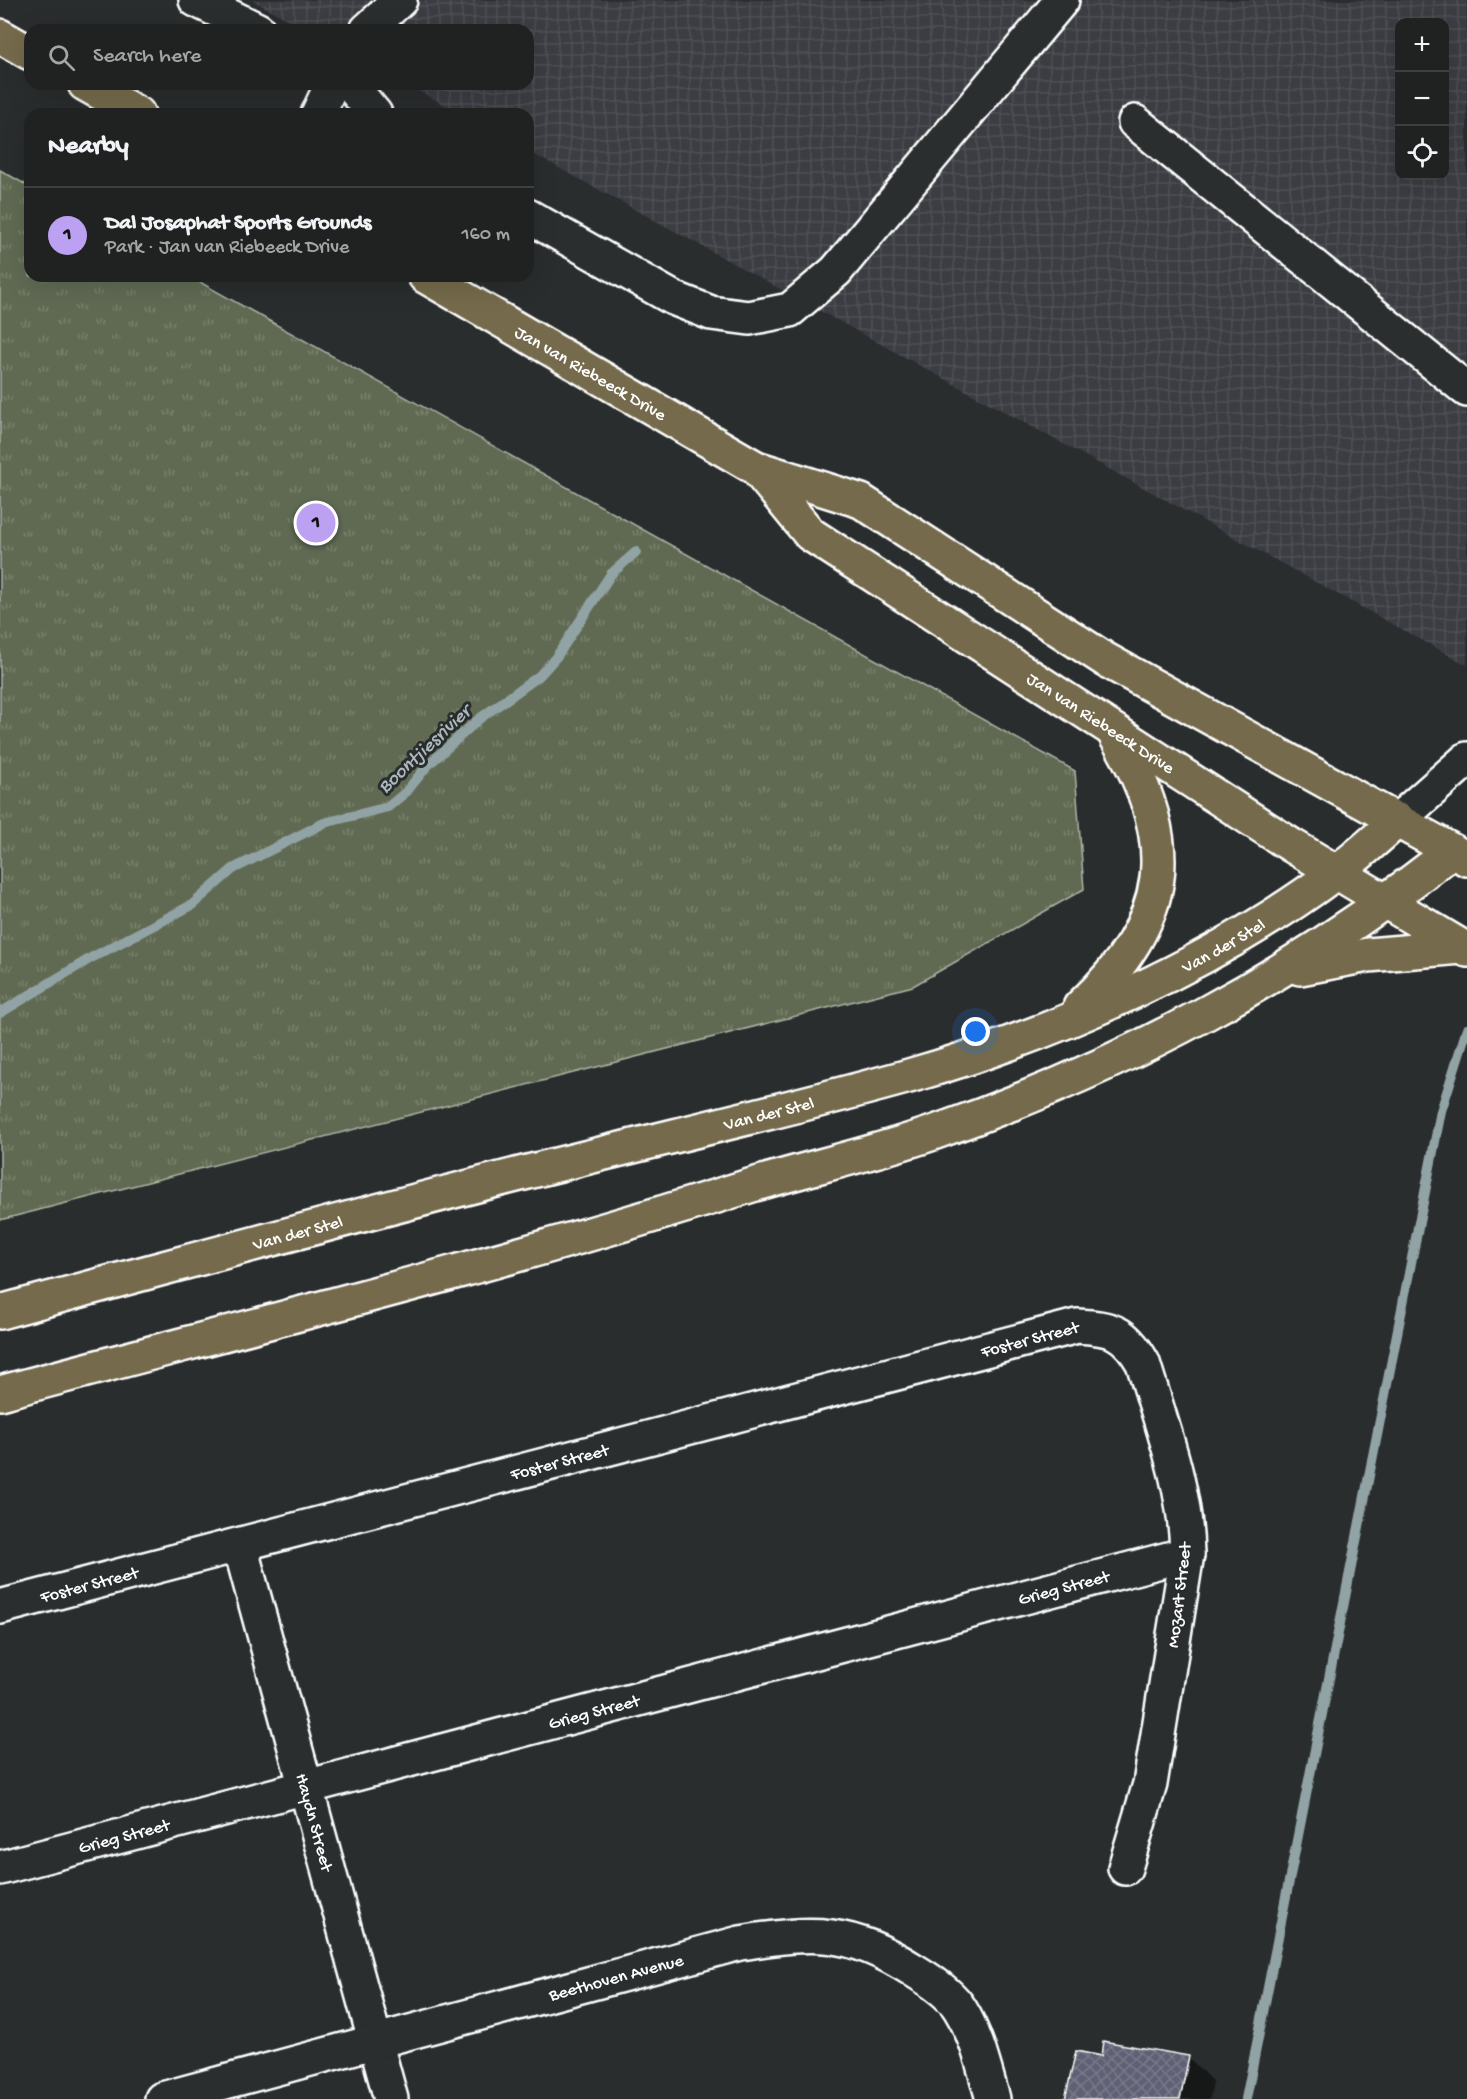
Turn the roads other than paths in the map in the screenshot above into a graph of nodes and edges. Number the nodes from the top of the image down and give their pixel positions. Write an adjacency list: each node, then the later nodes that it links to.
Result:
1 (196, 0): 4 (street)
2 (400, 0): 5 (street)
3 (1062, 0): 15 (street)
4 (246, 24)
5 (374, 24)
6 (0, 36): 7 (main road)
7 (24, 50)
8 (96, 90): 11 (main road)
9 (329, 90): 12 (street)
10 (355, 90): 13 (street)
11 (127, 108)
12 (321, 108)
13 (370, 108)
14 (1135, 122): 17 (street)
15 (534, 219)
16 (435, 282): 18 (main road, Jan van Riebeeck Drive)
17 (1467, 390)
18 (756, 468): 19 (main road, Jan van Riebeeck Drive); 21 (main road, Jan van Riebeeck Drive)
19 (1113, 732): 23 (main road, Jan van Riebeeck Drive); 27 (main road)
20 (1467, 759): 21 (street, Van der Stel)
21 (1398, 820): 22 (main road, Jan van Riebeeck Drive); 23 (main road, Van der Stel)
22 (1462, 850): 24 (main road)
23 (1335, 873): 24 (main road, Jan van Riebeeck Drive); 27 (main road, Van der Stel)
24 (1386, 903): 25 (main road, Jan van Riebeeck Drive); 26 (main road)
25 (1464, 948): 26 (main road)
26 (1281, 973): 30 (main road)
27 (1066, 1020): 28 (main road, Van der Stel)
28 (0, 1312)
29 (1118, 1332): 31 (street, Foster Street); 32 (street, Mozart Street)
30 (0, 1393)
31 (240, 1546): 33 (street, Foster Street); 34 (street, Haydn Street)
32 (1187, 1554): 34 (street, Grieg Street); 36 (street, Mozart Street)
33 (0, 1607)
34 (307, 1785): 35 (street, Grieg Street); 37 (street, Haydn Street)
35 (0, 1868)
36 (1125, 1868)
37 (378, 2043): 38 (street, Beethoven Avenue); 39 (street, Haydn Street); 40 (street, Beethoven Avenue)
38 (162, 2099)
39 (391, 2099)
40 (993, 2099)

